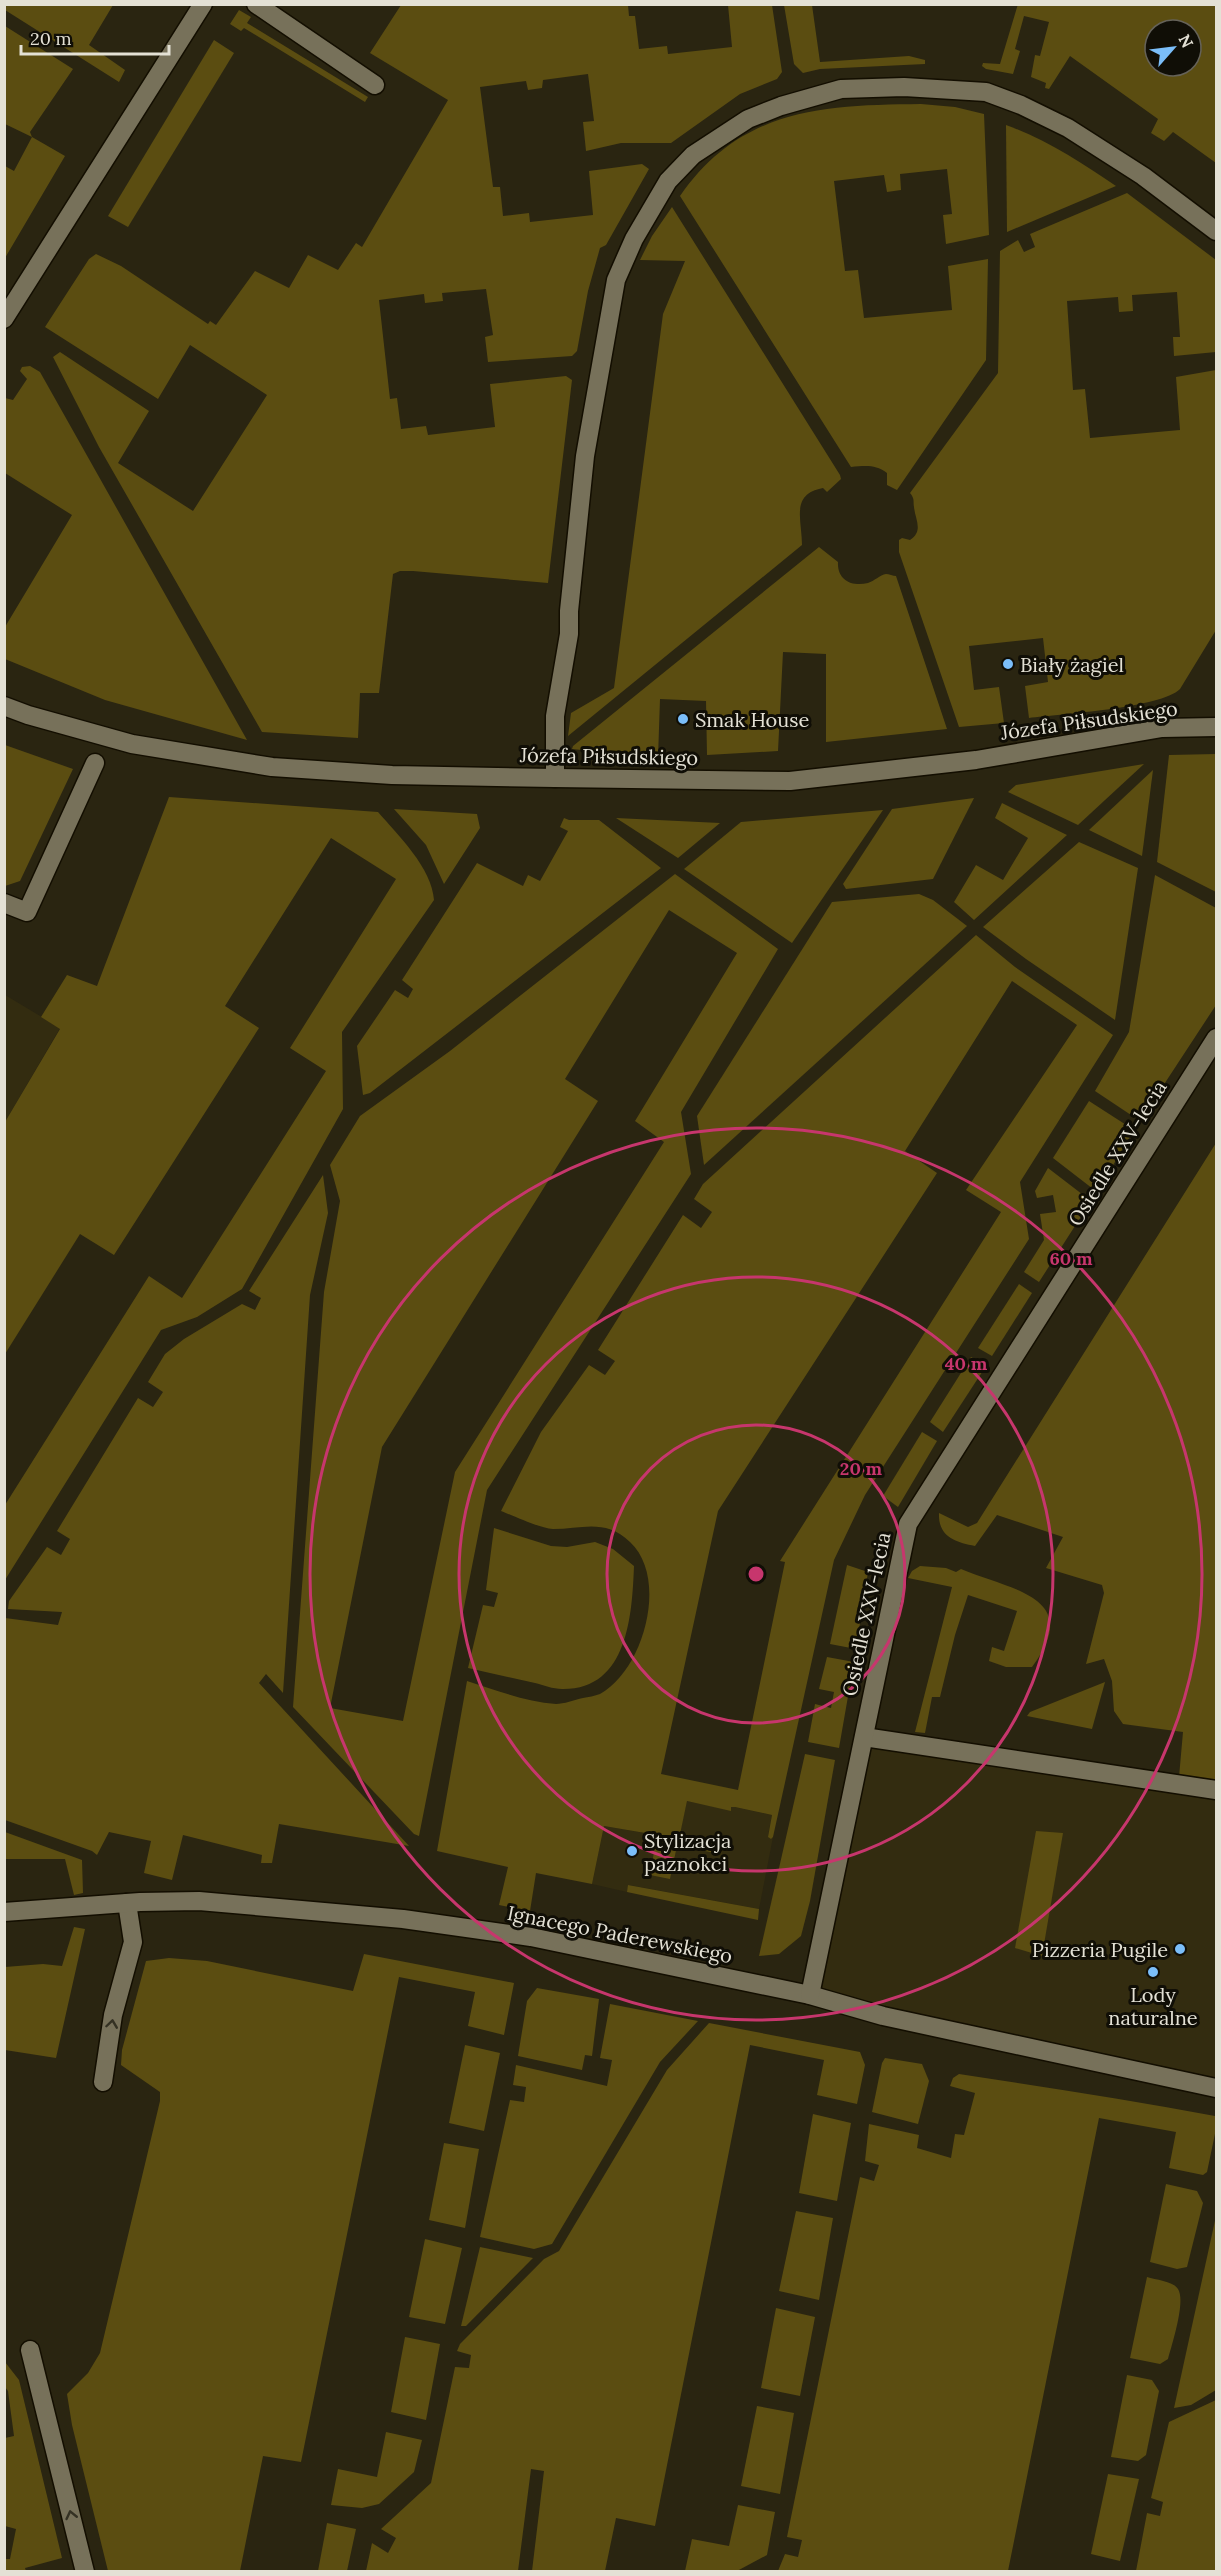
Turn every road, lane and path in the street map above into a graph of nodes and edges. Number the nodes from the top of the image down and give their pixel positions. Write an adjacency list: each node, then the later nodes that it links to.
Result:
1 (203, 4): 5 (street)
2 (256, 4): 3 (street)
3 (375, 85)
4 (1216, 231): 9 (street)
5 (4, 319)
6 (4, 706): 9 (street, Józefa Piłsudskiego)
7 (1216, 728): 9 (street, Józefa Piłsudskiego)
8 (95, 763): 10 (street)
9 (555, 778)
10 (4, 903)
11 (1216, 1038): 12 (street, Osiedle XXV-lecia)
12 (864, 1737): 13 (street); 16 (street, Osiedle XXV-lecia)
13 (1216, 1790)
14 (127, 1903): 15 (street, Ignacego Paderewskiego); 16 (street, Ignacego Paderewskiego); 17 (street, one-way to 14)
15 (4, 1912)
16 (810, 1995): 18 (street, Ignacego Paderewskiego)
17 (103, 2082)
18 (1216, 2088)
19 (30, 2350): 20 (street, one-way to 19)
20 (85, 2571)

